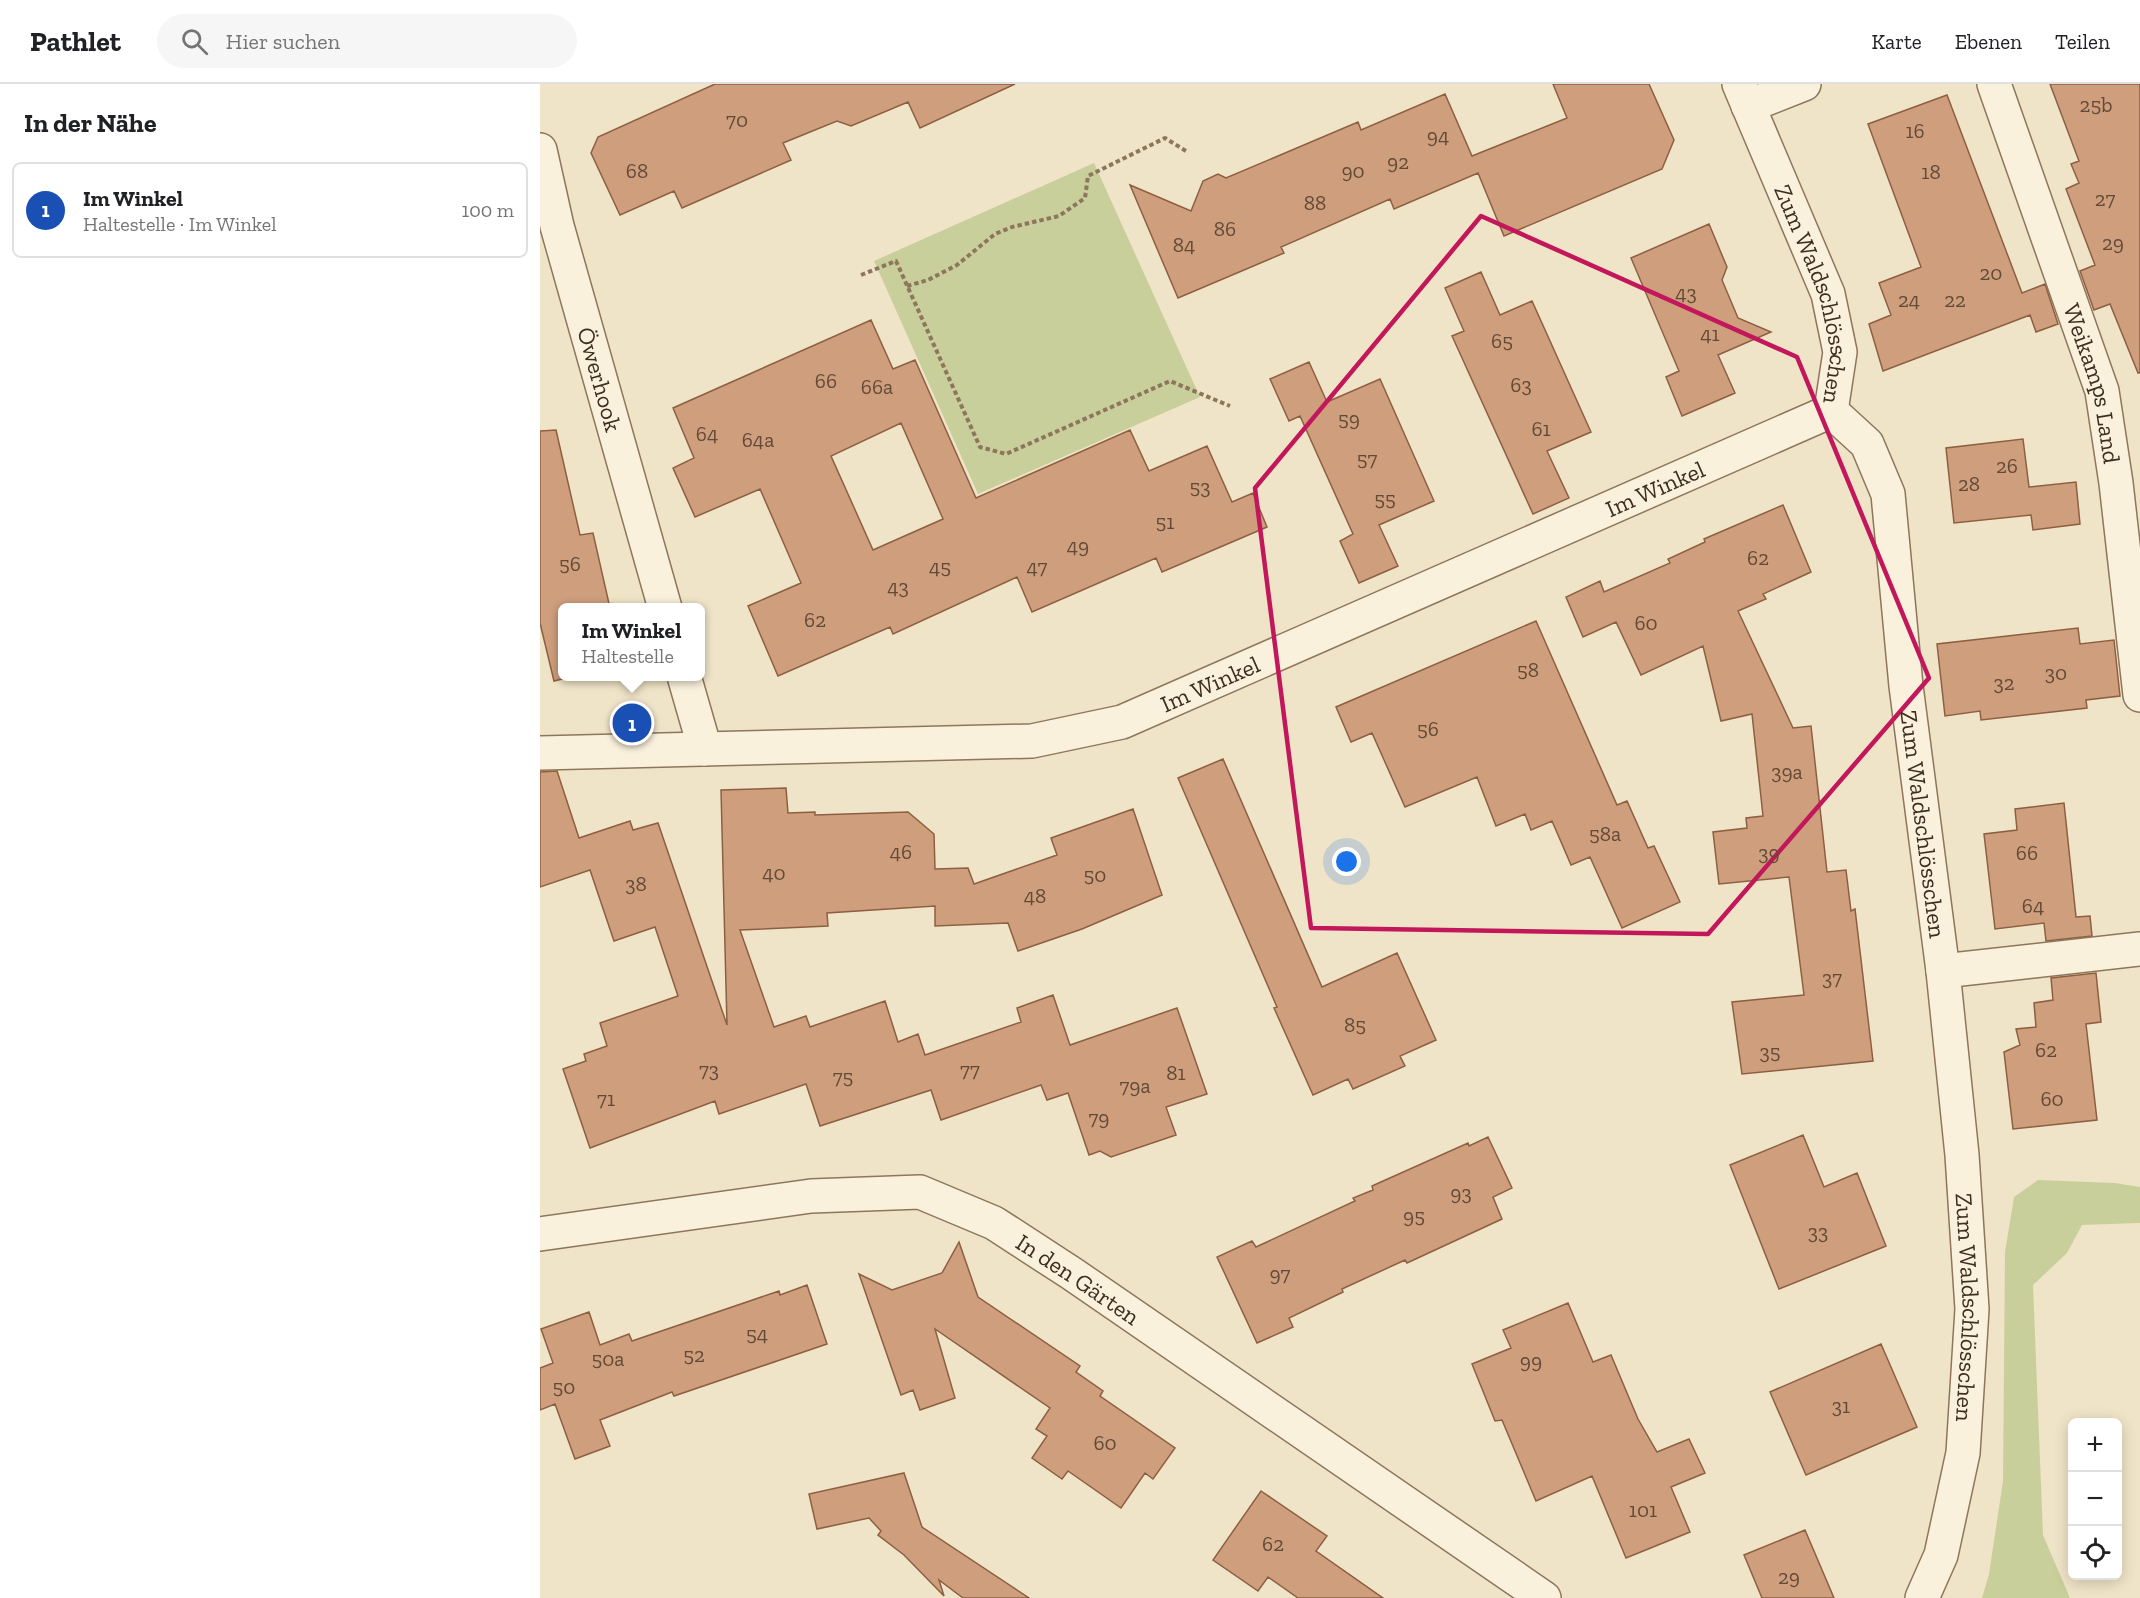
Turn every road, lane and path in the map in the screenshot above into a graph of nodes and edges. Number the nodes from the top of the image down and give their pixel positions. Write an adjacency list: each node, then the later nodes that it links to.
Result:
1 (1804, 84): 3 (street)
2 (1994, 84): 12 (street, Weikamps Land)
3 (1744, 95): 9 (street, Zum Waldschlösschen)
4 (540, 150): 10 (street, Öwerhook)
5 (1186, 150): 7 (path)
6 (861, 275): 7 (path)
7 (907, 286): 8 (path)
8 (1230, 406)
9 (1831, 411): 13 (street, Im Winkel); 16 (street, Zum Waldschlösschen)
10 (664, 603)
11 (685, 681): 13 (street)
12 (2140, 695)
13 (705, 749): 14 (street, Im Winkel)
14 (540, 753)
15 (2140, 949): 16 (street)
16 (1943, 971): 19 (street, Zum Waldschlösschen)
17 (540, 1234): 18 (street, In den Gärten)
18 (1544, 1598)
19 (1922, 1598)

